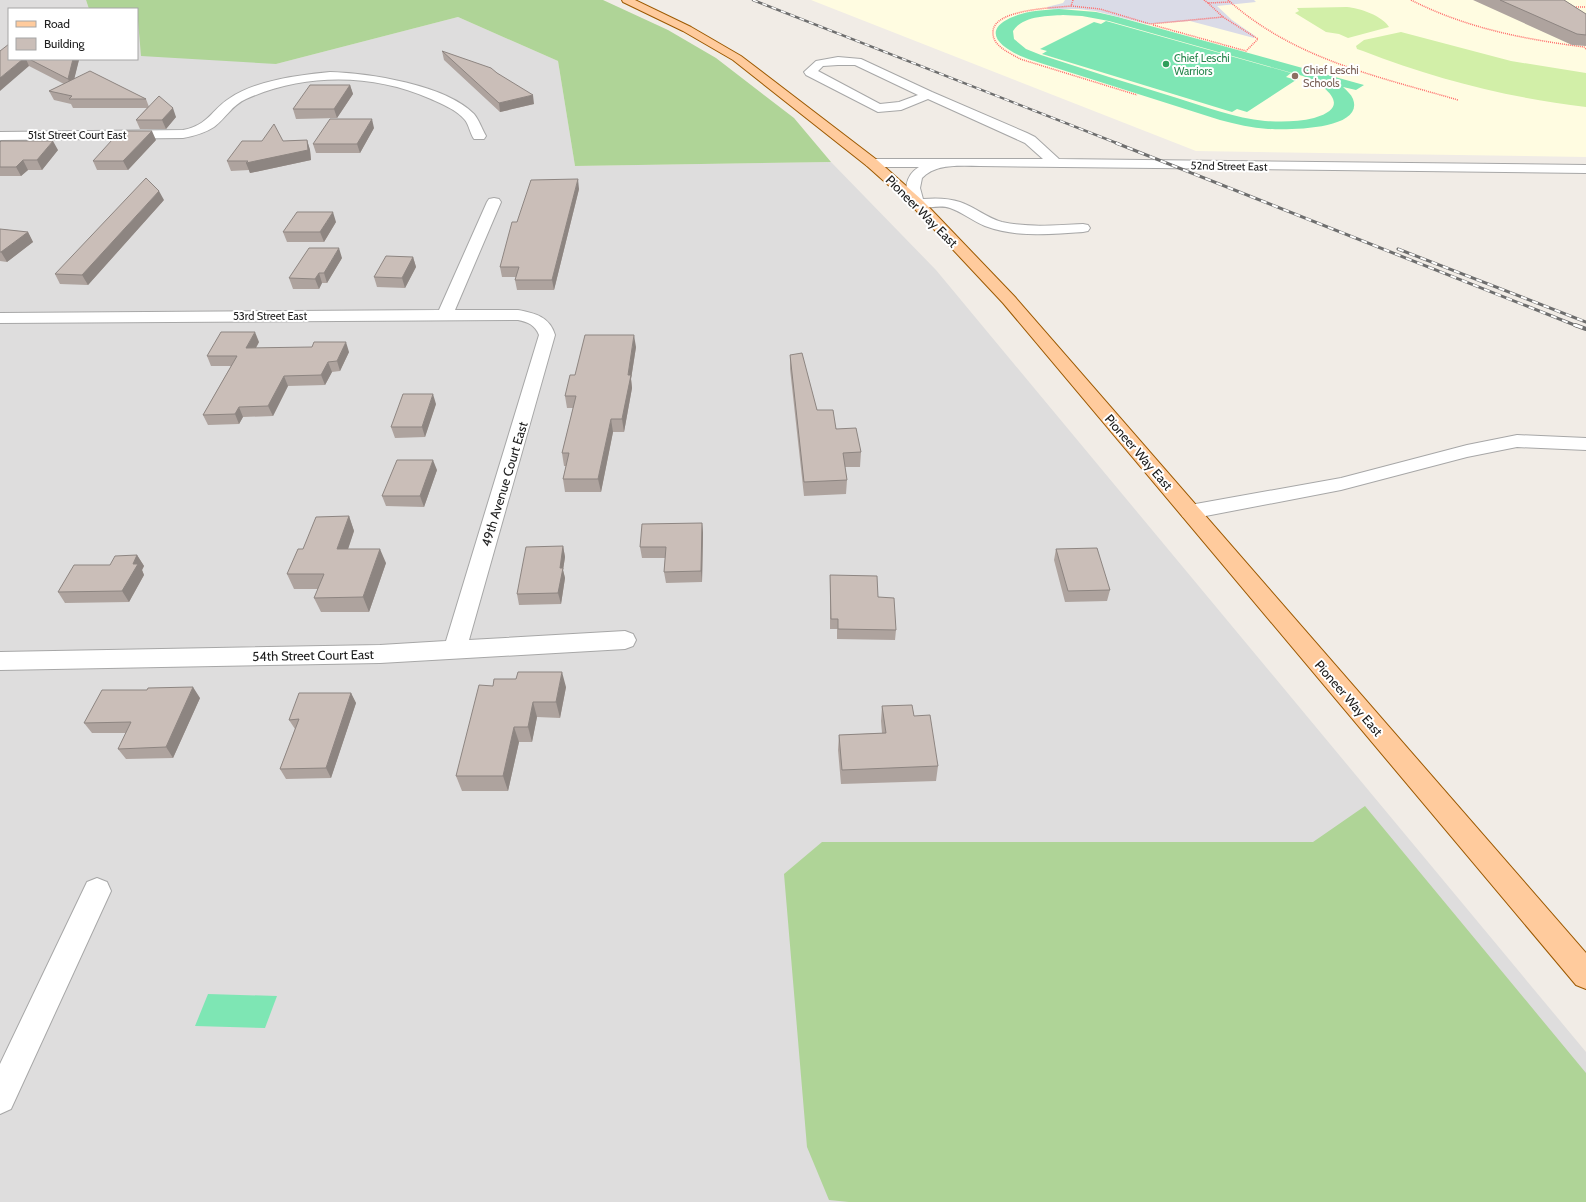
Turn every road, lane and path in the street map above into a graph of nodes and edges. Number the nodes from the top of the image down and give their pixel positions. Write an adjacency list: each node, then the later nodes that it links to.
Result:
1 (627, 0): 19 (main road, Pioneer Way East)
2 (1073, 0): 8 (path)
3 (1204, 0): 7 (path)
4 (1228, 0): 6 (path)
5 (1411, 0): 13 (path)
6 (1230, 2): 7 (path); 16 (path)
7 (1208, 4): 11 (path)
8 (1071, 6): 12 (path); 15 (path)
9 (1586, 6): 10 (path)
10 (1574, 7)
11 (1223, 17): 12 (path); 12 (path)
12 (1150, 24)
13 (1586, 49)
14 (928, 95): 14 (street); 21 (street)
15 (1136, 95)
16 (1458, 100)
17 (0, 136): 18 (street, 51st Street Court East)
18 (479, 136)
19 (872, 163): 20 (street, 52nd Street East); 24 (main road, Pioneer Way East)
20 (950, 163): 21 (street, 52nd Street East); 24 (street)
21 (1056, 163): 22 (street, 52nd Street East)
22 (1586, 169)
23 (494, 202): 26 (street)
24 (918, 204): 25 (street); 30 (main road, Pioneer Way East)
25 (1083, 228)
26 (445, 315): 27 (street, 53rd Street East); 28 (street, 53rd Street East)
27 (0, 318)
28 (538, 321): 32 (street, 49th Avenue Court East)
29 (1586, 444): 30 (street)
30 (1190, 512): 35 (main road, Pioneer Way East)
31 (625, 640): 32 (street, 54th Street Court East)
32 (455, 649): 33 (street, 54th Street Court East)
33 (0, 660)
34 (97, 891): 36 (street)
35 (1586, 975)
36 (0, 1098)

